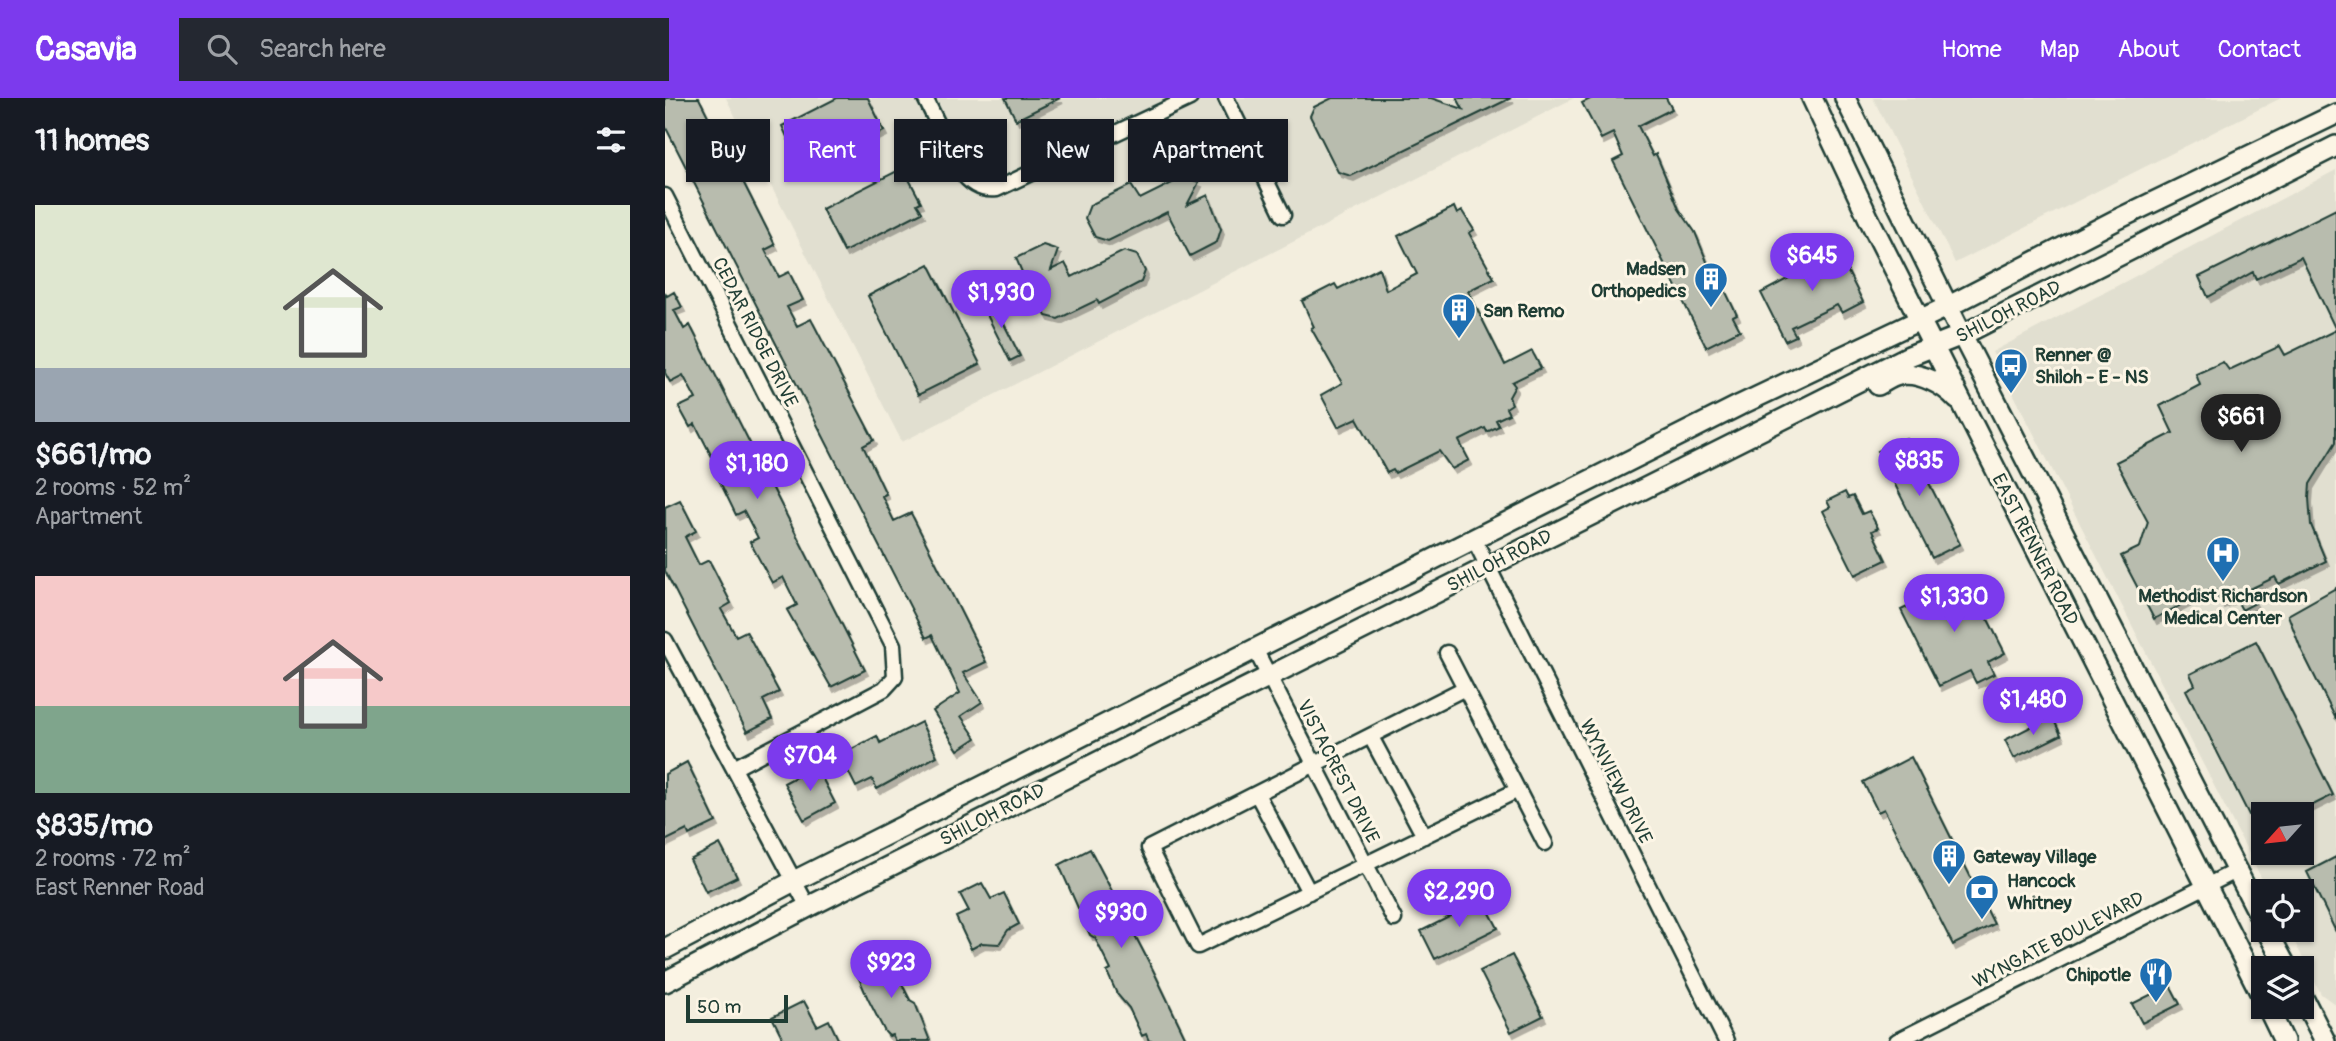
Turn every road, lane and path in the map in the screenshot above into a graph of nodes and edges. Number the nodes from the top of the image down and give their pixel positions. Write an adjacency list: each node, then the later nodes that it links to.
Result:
1 (925, 98): 2 (street)
2 (1191, 98)
3 (1226, 98): 10 (street)
4 (1812, 98): 13 (main road, EAST RENNER ROAD)
5 (1845, 98): 12 (main road, EAST RENNER ROAD)
6 (2336, 114): 9 (main road, SHILOH ROAD)
7 (2336, 146): 11 (main road, SHILOH ROAD)
8 (665, 196): 34 (street, CEDAR RIDGE DRIVE)
9 (2144, 207): 11 (main road); 12 (main road, SHILOH ROAD)
10 (1283, 215)
11 (2158, 234): 14 (main road, SHILOH ROAD)
12 (1949, 306): 13 (main road, SHILOH ROAD); 14 (main road, EAST RENNER ROAD)
13 (1919, 318): 15 (main road, EAST RENNER ROAD); 18 (main road, SHILOH ROAD)
14 (1962, 335): 15 (main road, SHILOH ROAD); 23 (main road, EAST RENNER ROAD)
15 (1933, 346): 16 (main road, EAST RENNER ROAD); 17 (main road, SHILOH ROAD)
16 (1963, 406): 17 (main road); 21 (main road, EAST RENNER ROAD)
17 (1771, 425): 19 (main road, SHILOH ROAD)
18 (1692, 429): 19 (main road); 20 (main road, SHILOH ROAD)
19 (1706, 457): 22 (main road, SHILOH ROAD)
20 (1474, 538): 22 (street, WYNVIEW DRIVE); 26 (main road, SHILOH ROAD)
21 (2040, 558): 23 (main road); 25 (main road, EAST RENNER ROAD)
22 (1488, 565): 29 (main road, SHILOH ROAD); 55 (street, WYNVIEW DRIVE)
23 (2080, 566): 28 (main road, EAST RENNER ROAD)
24 (665, 640): 34 (street)
25 (2083, 642): 28 (main road); 43 (main road, EAST RENNER ROAD)
26 (1255, 649): 29 (street, VISTACREST DRIVE); 32 (main road, SHILOH ROAD)
27 (1447, 653): 30 (street)
28 (2127, 658): 41 (main road, EAST RENNER ROAD)
29 (1269, 678): 33 (street, VISTACREST DRIVE); 35 (main road, SHILOH ROAD)
30 (1465, 688): 31 (street); 36 (street)
31 (1371, 737): 33 (street); 38 (street)
32 (1056, 749): 35 (main road); 42 (main road, SHILOH ROAD)
33 (1315, 766): 37 (street); 40 (street, VISTACREST DRIVE)
34 (734, 768): 42 (street)
35 (1069, 776): 46 (main road, SHILOH ROAD)
36 (1518, 790): 38 (street); 39 (street)
37 (1257, 794): 44 (street); 44 (street)
38 (1424, 836): 40 (street)
39 (1545, 843)
40 (1366, 865): 44 (street); 47 (street, VISTACREST DRIVE)
41 (2236, 871): 43 (street, WYNGATE BOULEVARD); 45 (main road, EAST RENNER ROAD)
42 (794, 881): 46 (street); 48 (main road, SHILOH ROAD)
43 (2206, 886): 49 (main road, EAST RENNER ROAD); 56 (street, WYNGATE BOULEVARD)
44 (1309, 892)
45 (2251, 899)
46 (808, 907): 50 (main road, SHILOH ROAD)
47 (1394, 919)
48 (665, 949)
49 (2251, 974)
50 (665, 982)
51 (2314, 1009): 54 (main road)
52 (2273, 1019): 57 (main road)
53 (2314, 1019): 58 (main road)
54 (2336, 1028)
55 (1726, 1041)
56 (1897, 1041)
57 (2284, 1041)
58 (2325, 1041)

